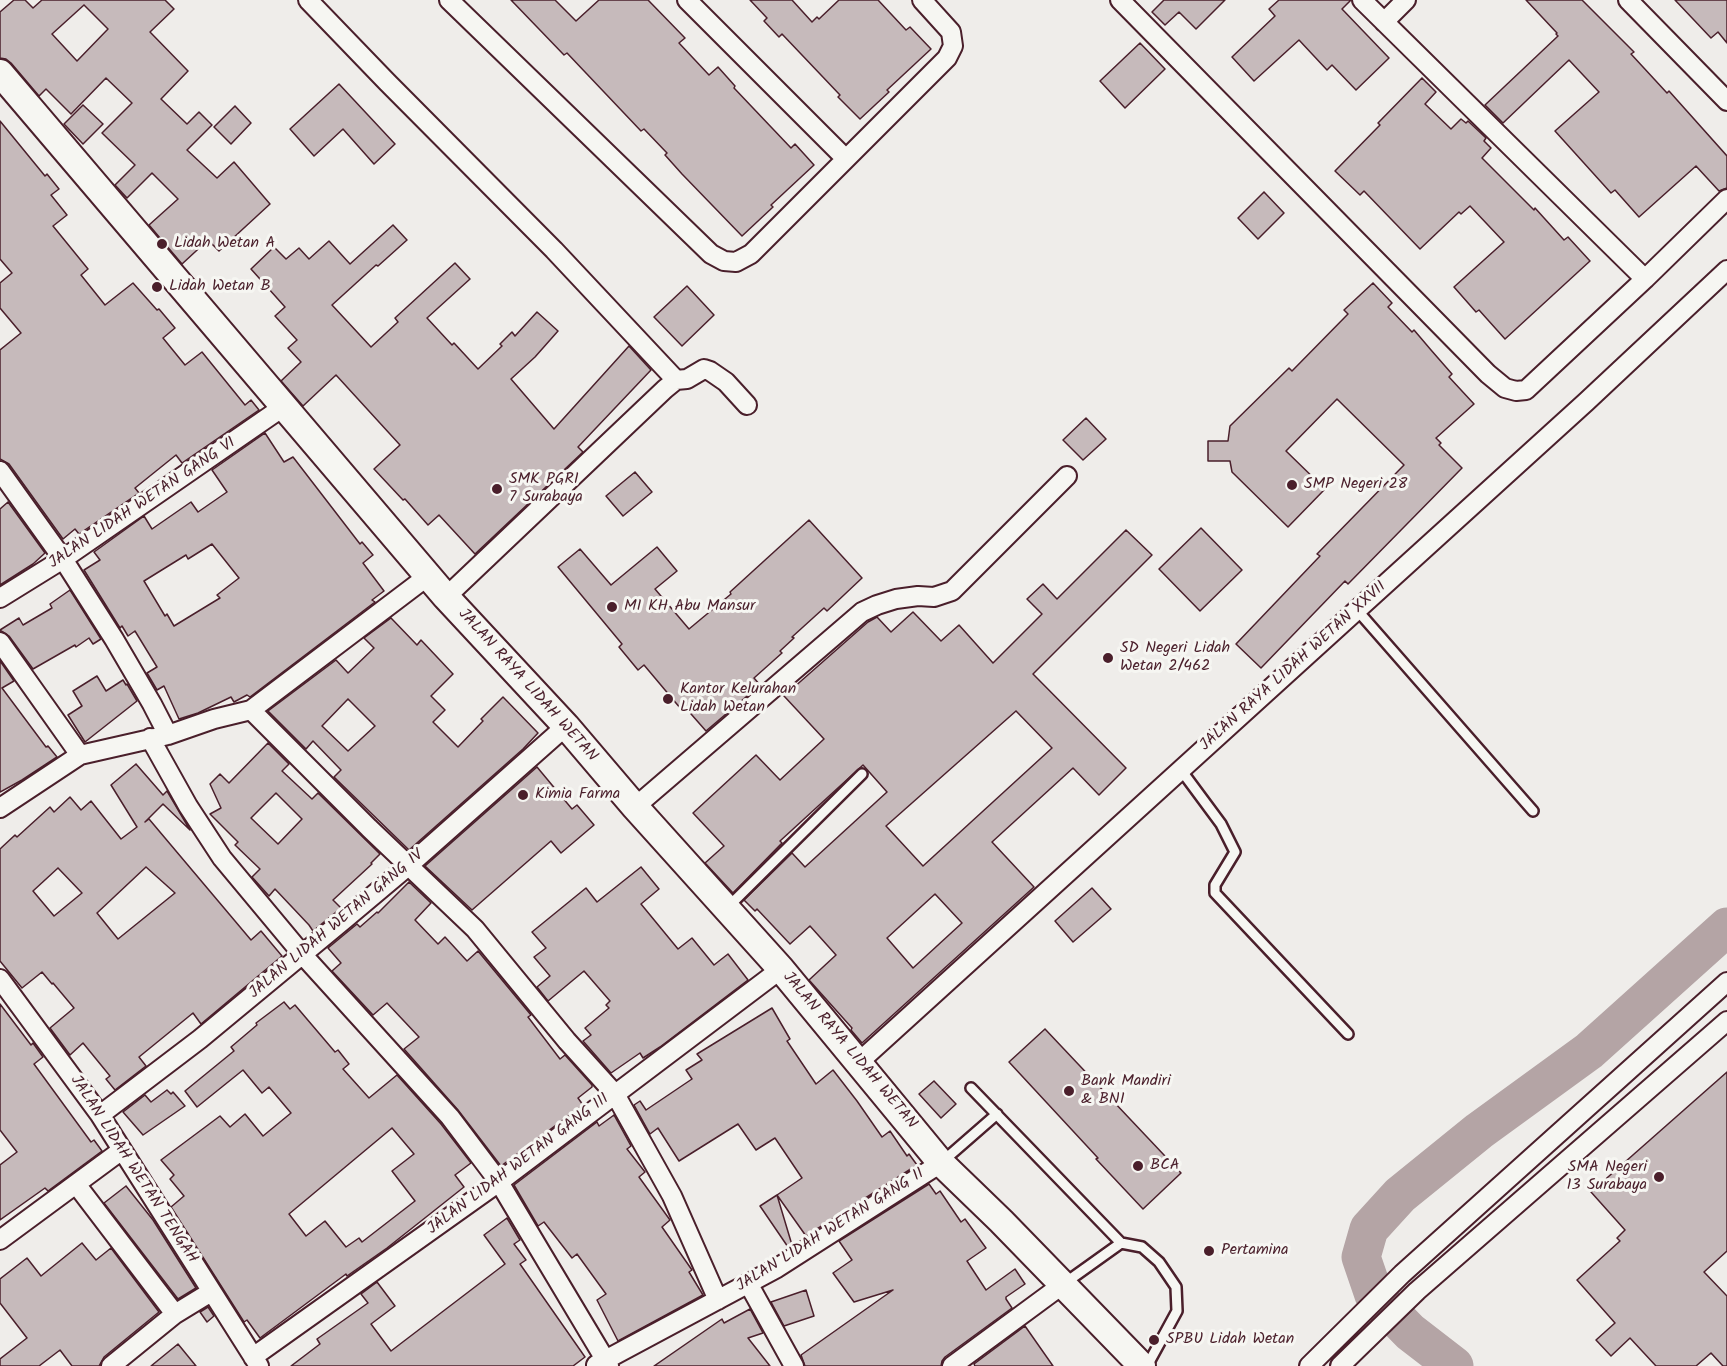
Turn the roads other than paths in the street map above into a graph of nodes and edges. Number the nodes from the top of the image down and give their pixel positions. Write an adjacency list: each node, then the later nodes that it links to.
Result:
1 (308, 0): 16 (street)
2 (449, 0): 12 (street)
3 (687, 0): 12 (street)
4 (922, 0): 12 (street)
5 (1120, 0): 15 (street)
6 (1362, 0): 9 (street)
7 (1406, 0): 9 (street)
8 (1628, 0): 11 (street)
9 (1384, 22): 15 (street)
10 (0, 73): 18 (main road, JALAN RAYA LIDAH WETAN)
11 (1727, 101)
12 (846, 159)
13 (1727, 199): 15 (street)
14 (1727, 270): 25 (street, JALAN RAYA LIDAH WETAN XXVII)
15 (1645, 279)
16 (676, 380): 17 (street); 24 (street)
17 (747, 405)
18 (284, 407): 21 (street, JALAN LIDAH WETAN GANG VI); 22 (main road, JALAN RAYA LIDAH WETAN)
19 (0, 471): 21 (street)
20 (1067, 476): 34 (street)
21 (63, 559): 23 (street, JALAN LIDAH WETAN GANG VI); 29 (street)
22 (429, 576): 24 (main road, JALAN RAYA LIDAH WETAN); 27 (street)
23 (0, 597)
24 (446, 597): 28 (main road, JALAN RAYA LIDAH WETAN)
25 (1357, 610): 32 (street, JALAN RAYA LIDAH WETAN XXVII); 36 (lane)
26 (0, 642): 31 (street)
27 (251, 710): 29 (street); 37 (street)
28 (566, 726): 34 (main road, JALAN RAYA LIDAH WETAN); 37 (street, JALAN LIDAH WETAN GANG IV)
29 (168, 735): 30 (street)
30 (150, 738): 31 (street); 39 (street)
31 (80, 755): 35 (street)
32 (1181, 770): 44 (lane); 45 (street, JALAN RAYA LIDAH WETAN XXVII)
33 (862, 774): 38 (lane)
34 (635, 807): 38 (main road, JALAN RAYA LIDAH WETAN)
35 (0, 808)
36 (1533, 811)
37 (408, 866): 39 (street, JALAN LIDAH WETAN GANG IV); 47 (street)
38 (727, 908): 40 (main road, JALAN RAYA LIDAH WETAN)
39 (302, 954): 49 (street, JALAN LIDAH WETAN GANG IV); 52 (street)
40 (782, 969): 45 (main road, JALAN RAYA LIDAH WETAN); 47 (street, JALAN LIDAH WETAN GANG III)
41 (0, 979): 49 (street, JALAN LIDAH WETAN TENGAH)
42 (1727, 982): 56 (street)
43 (1727, 1021): 57 (street)
44 (1348, 1034)
45 (859, 1062): 51 (main road, JALAN RAYA LIDAH WETAN)
46 (971, 1088): 48 (lane)
47 (615, 1094): 52 (street, JALAN LIDAH WETAN GANG III); 61 (street)
48 (997, 1114): 51 (lane); 55 (lane)
49 (100, 1115): 50 (street, JALAN LIDAH WETAN TENGAH)
50 (122, 1150): 53 (street); 60 (street, JALAN LIDAH WETAN TENGAH)
51 (941, 1163): 58 (street, JALAN LIDAH WETAN GANG II); 59 (main road, JALAN RAYA LIDAH WETAN)
52 (499, 1182): 63 (street, JALAN LIDAH WETAN GANG III); 64 (street)
53 (76, 1184): 54 (street); 62 (street)
54 (0, 1239)
55 (1121, 1242): 59 (lane); 68 (lane)
56 (1430, 1249): 57 (street); 69 (street)
57 (1449, 1265): 70 (street)
58 (748, 1283): 61 (street, JALAN LIDAH WETAN GANG II); 66 (street)
59 (1062, 1285): 67 (street); 68 (main road, JALAN RAYA LIDAH WETAN)
60 (211, 1292): 62 (street); 63 (street, JALAN LIDAH WETAN TENGAH)
61 (718, 1300): 64 (street, JALAN LIDAH WETAN GANG II)
62 (174, 1314): 65 (street)
63 (256, 1362)
64 (603, 1364)
65 (111, 1366)
66 (794, 1366)
67 (952, 1366)
68 (1144, 1366)
69 (1309, 1366)
70 (1340, 1366)

